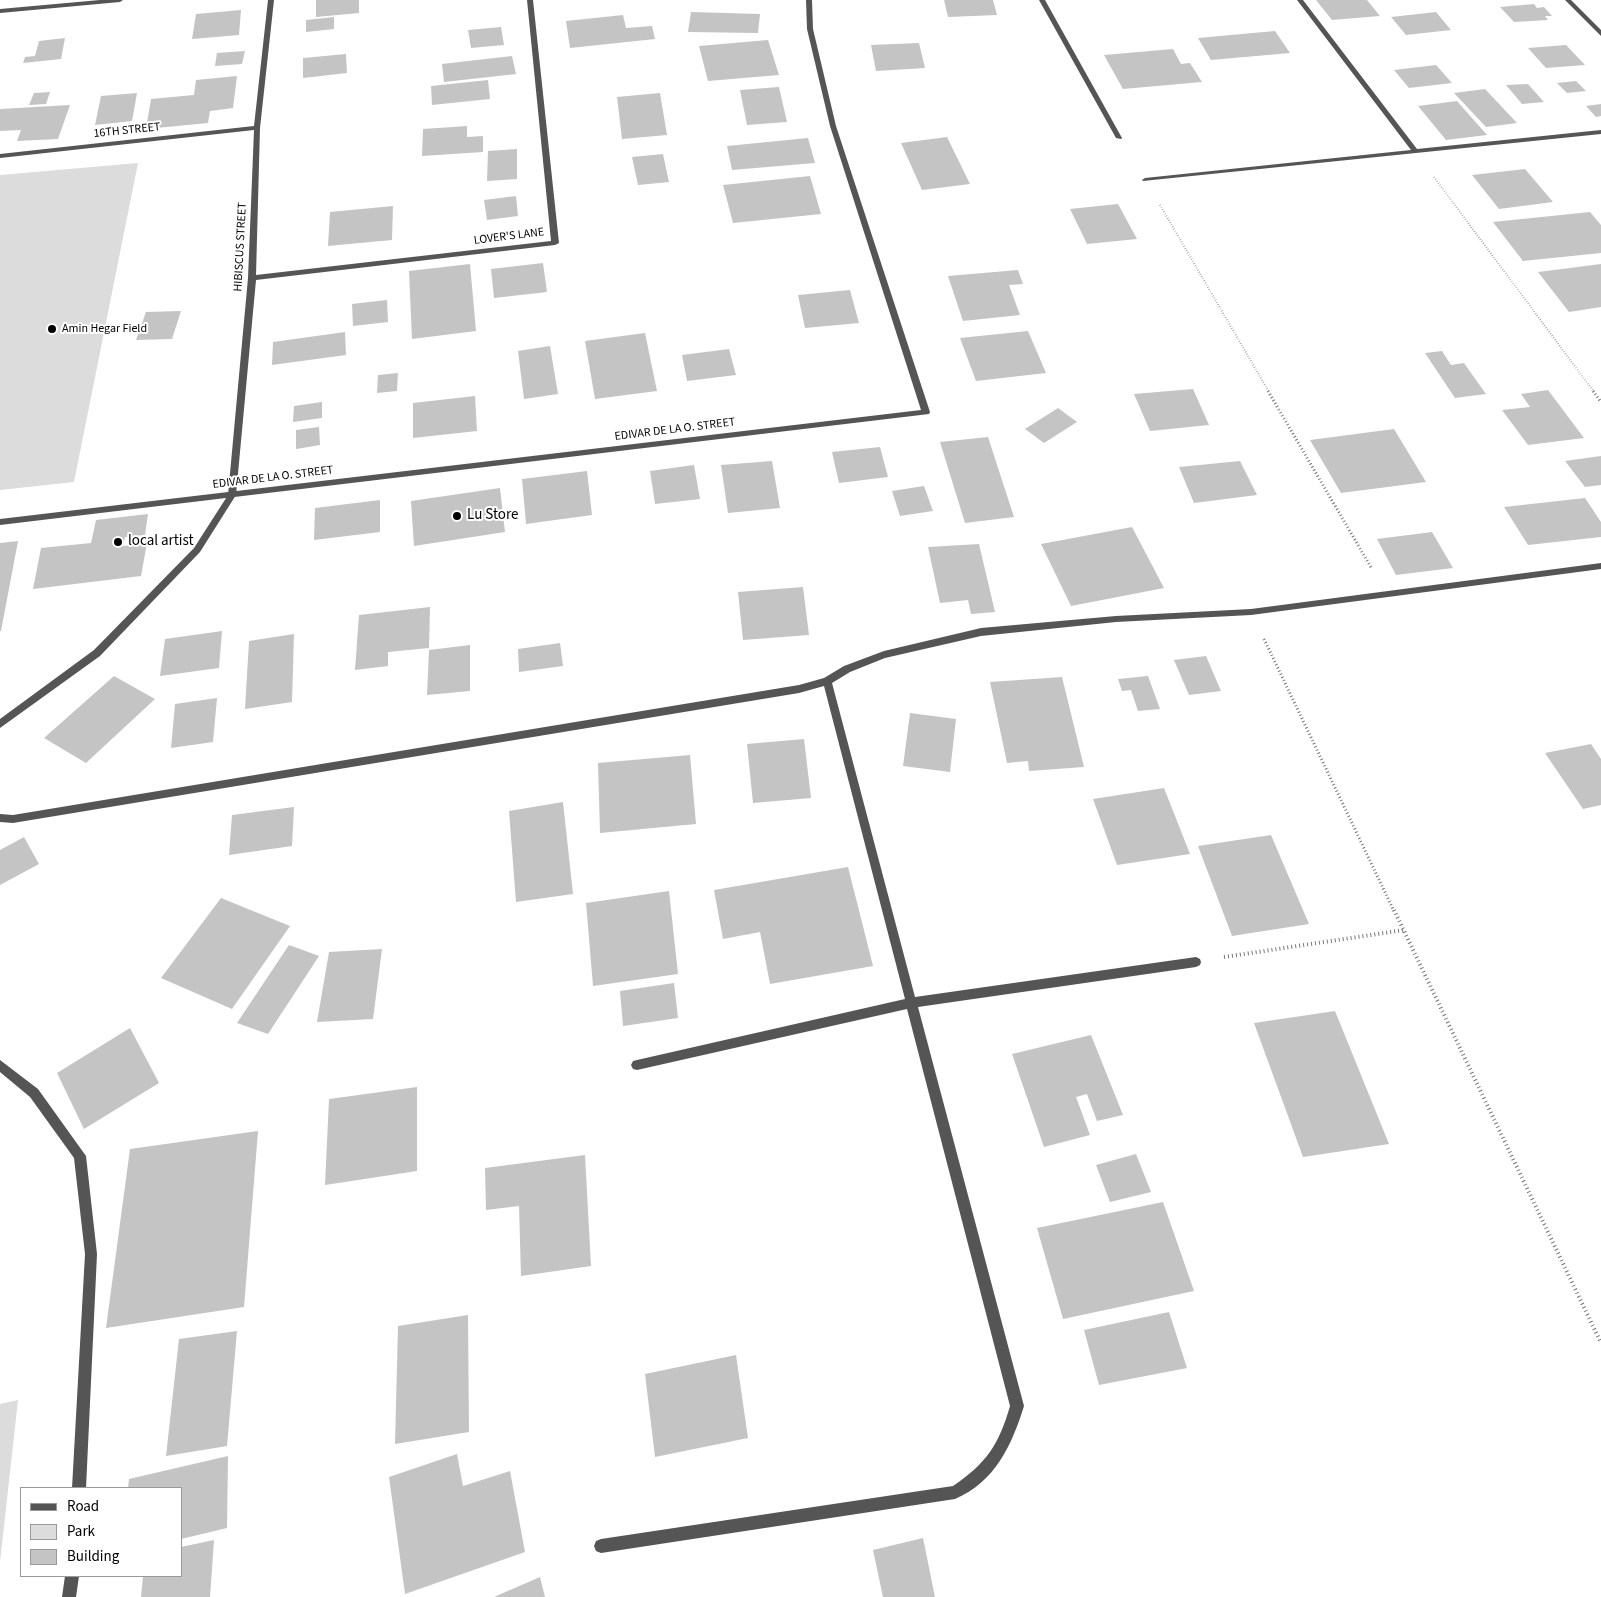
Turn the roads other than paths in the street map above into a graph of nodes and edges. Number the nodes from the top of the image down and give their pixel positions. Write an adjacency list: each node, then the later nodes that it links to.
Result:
1 (120, 0): 8 (street)
2 (271, 0): 10 (street, HIBISCUS STREET)
3 (530, 0): 16 (street, LOVER'S LANE)
4 (809, 0): 17 (street, EDIVAR DE LA O. STREET)
5 (1042, 0): 12 (street)
6 (1300, 0): 13 (street)
7 (1568, 0): 9 (street)
8 (0, 11)
9 (1601, 34)
10 (257, 128): 14 (street, 16TH STREET); 16 (street, HIBISCUS STREET)
11 (1601, 132): 13 (street)
12 (1119, 138)
13 (1414, 150): 15 (street)
14 (0, 156)
15 (1145, 180)
16 (252, 278): 17 (street, HIBISCUS STREET)
17 (232, 495): 18 (street, EDIVAR DE LA O. STREET); 21 (street)
18 (0, 522)
19 (1601, 566): 20 (street)
20 (827, 682): 22 (street); 24 (street)
21 (0, 724)
22 (0, 818)
23 (1196, 962): 24 (street)
24 (910, 1003): 26 (street); 28 (street)
25 (0, 1065): 27 (street)
26 (637, 1065)
27 (79, 1487)
28 (601, 1546)
29 (72, 1577): 30 (street)
30 (69, 1597)

